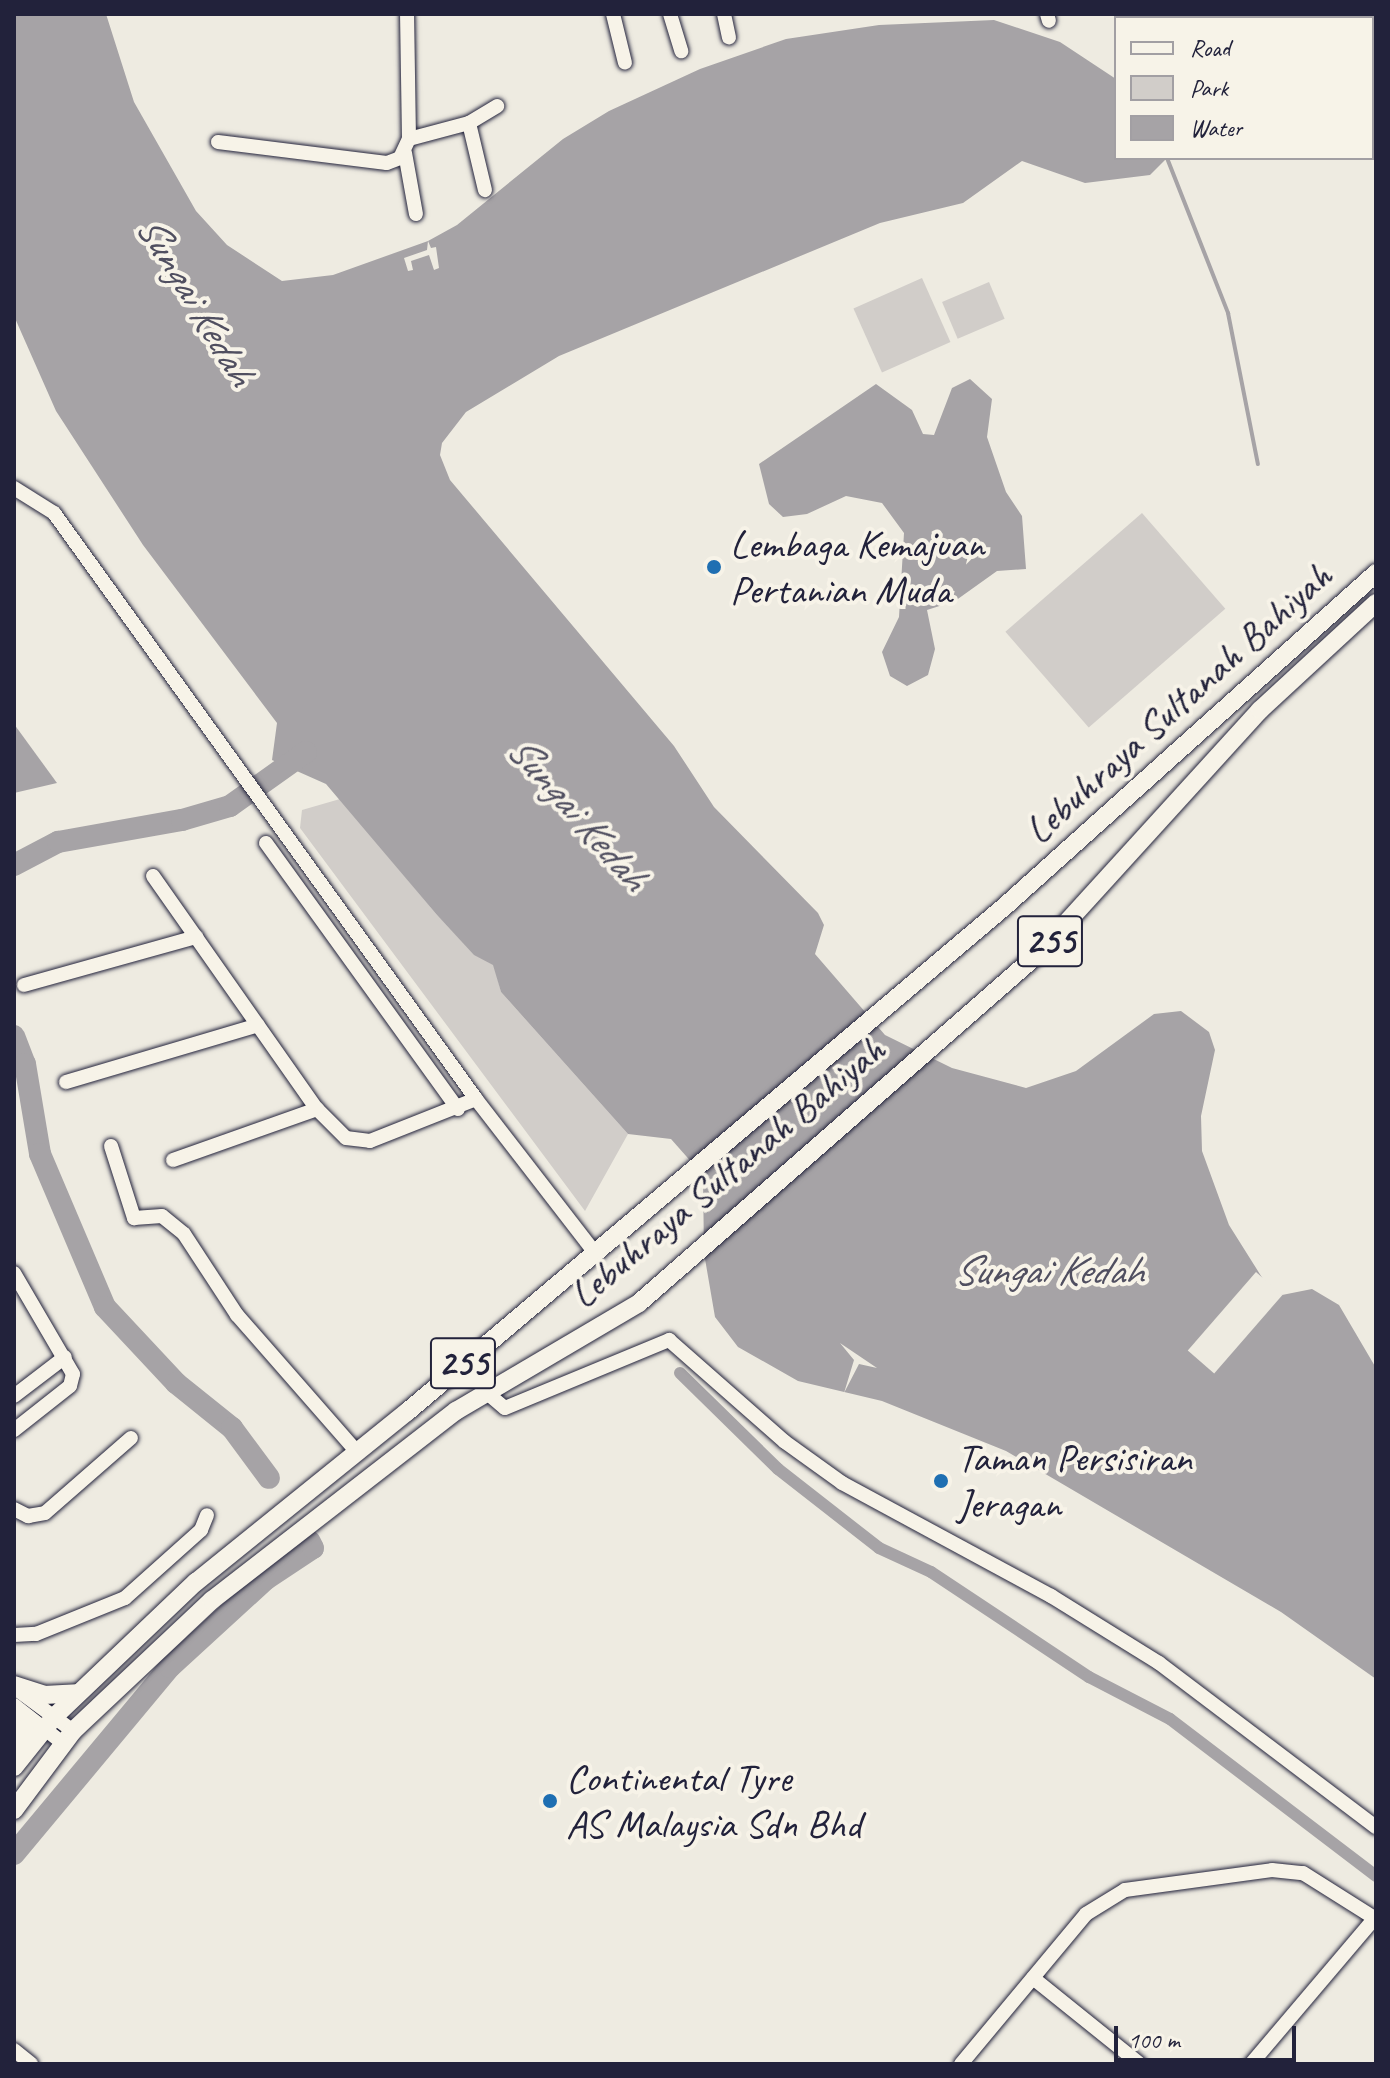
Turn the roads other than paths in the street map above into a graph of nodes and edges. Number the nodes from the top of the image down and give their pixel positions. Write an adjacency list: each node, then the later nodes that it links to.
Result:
1 (407, 14): 11 (street)
2 (613, 14): 7 (street)
3 (670, 14): 6 (street)
4 (724, 14): 5 (street)
5 (729, 37)
6 (681, 51)
7 (625, 63)
8 (497, 106): 9 (street)
9 (469, 123): 11 (street); 12 (street)
10 (218, 142): 11 (street)
11 (407, 146): 13 (street)
12 (485, 190)
13 (416, 214)
14 (14, 488): 23 (street)
15 (1376, 573): 28 (main road, Lebuhraya Sultanah Bahiyah / 255)
16 (1371, 610): 31 (main road, Lebuhraya Sultanah Bahiyah / 255)
17 (266, 843): 25 (street)
18 (153, 876): 19 (street)
19 (196, 937): 20 (street); 21 (street)
20 (24, 985)
21 (258, 1025): 22 (street); 24 (street)
22 (66, 1082)
23 (476, 1099): 25 (street); 28 (street)
24 (317, 1109): 25 (street); 27 (street)
25 (458, 1109)
26 (111, 1146): 35 (street)
27 (173, 1160)
28 (595, 1253): 35 (main road, Lebuhraya Sultanah Bahiyah / 255)
29 (14, 1273): 30 (street)
30 (65, 1357): 32 (street); 33 (street)
31 (487, 1393): 43 (main road, Lebuhraya Sultanah Bahiyah / 255); 46 (street)
32 (14, 1396)
33 (14, 1430)
34 (131, 1438): 36 (street)
35 (357, 1452): 40 (main road, Lebuhraya Sultanah Bahiyah / 255)
36 (14, 1509)
37 (207, 1515): 38 (street)
38 (14, 1635)
39 (14, 1686): 40 (main road); 42 (street)
40 (77, 1693): 42 (main road, Lebuhraya Sultanah Bahiyah / 255)
41 (14, 1707): 42 (street); 44 (main road)
42 (50, 1723): 43 (street); 44 (main road, Lebuhraya Sultanah Bahiyah / 255)
43 (69, 1738): 45 (main road, Lebuhraya Sultanah Bahiyah / 255)
44 (18, 1761)
45 (14, 1810)
46 (1376, 1827)
47 (1375, 1919): 48 (street); 53 (street)
48 (1033, 1978): 51 (street); 52 (street)
49 (14, 2050): 50 (street)
50 (31, 2064)
51 (961, 2064)
52 (1140, 2064)
53 (1251, 2064)

